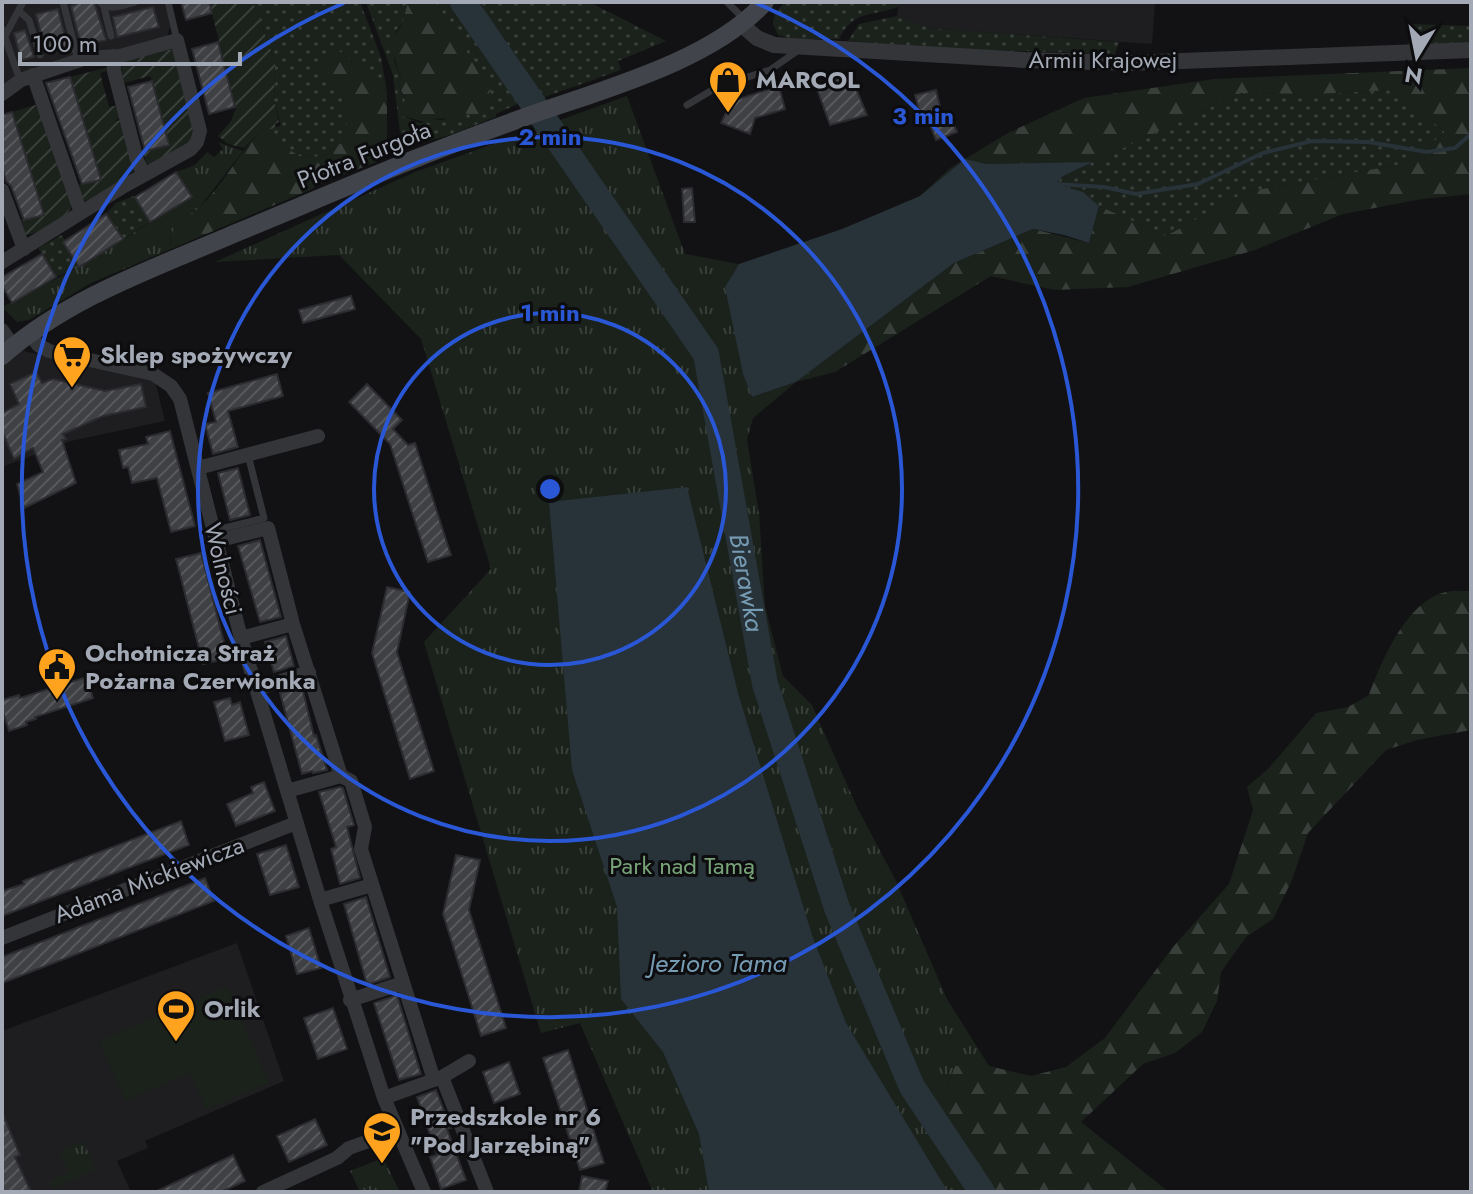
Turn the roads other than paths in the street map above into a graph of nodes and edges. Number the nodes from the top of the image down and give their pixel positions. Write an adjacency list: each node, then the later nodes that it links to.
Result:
1 (23, 2): 8 (lane)
2 (63, 2): 17 (lane)
3 (135, 2): 7 (lane)
4 (168, 2): 12 (lane)
5 (727, 2): 9 (lane)
6 (765, 2): 9 (main road, Piotra Furgoła)
7 (102, 4): 11 (lane)
8 (20, 12): 10 (lane); 15 (lane)
9 (743, 22): 13 (street, Armii Krajowej); 27 (main road, Piotra Furgoła)
10 (3, 33): 18 (lane)
11 (111, 36)
12 (177, 40): 16 (street); 21 (street)
13 (802, 48): 14 (street, Armii Krajowej); 20 (lane)
14 (1471, 50)
15 (40, 55)
16 (113, 56): 17 (street); 21 (street)
17 (78, 60): 18 (street)
18 (27, 77): 19 (street); 23 (street)
19 (2, 94)
20 (687, 105)
21 (144, 175): 23 (street)
22 (2, 190): 24 (street)
23 (81, 213): 24 (street)
24 (24, 249): 25 (street)
25 (2, 262)
26 (2, 330): 28 (street, Piotra Furgoła)
27 (30, 334): 28 (main road, Piotra Furgoła); 31 (street, Wolności)
28 (8, 351)
29 (318, 436): 30 (street)
30 (248, 454): 31 (street); 32 (lane)
31 (198, 468): 32 (street, Wolności)
32 (215, 536): 33 (street); 34 (street, Wolności)
33 (293, 624): 34 (street); 35 (street)
34 (241, 638): 36 (street, Wolności)
35 (309, 672): 36 (street); 37 (street)
36 (256, 689): 38 (street, Wolności)
37 (341, 776): 38 (street); 40 (street)
38 (287, 791): 39 (street, Wolności)
39 (296, 823): 41 (street, Wolności); 42 (street, Adama Mickiewicza)
40 (372, 885): 41 (street); 43 (street)
41 (320, 900): 44 (street, Wolności)
42 (2, 938)
43 (403, 983): 44 (street); 46 (street)
44 (350, 1000): 47 (street, Wolności)
45 (469, 1061): 46 (street)
46 (438, 1078): 47 (street); 51 (street)
47 (384, 1098): 48 (street, Wolności)
48 (397, 1131): 49 (street); 50 (street, Wolności)
49 (263, 1192)
50 (424, 1192)
51 (487, 1192)

